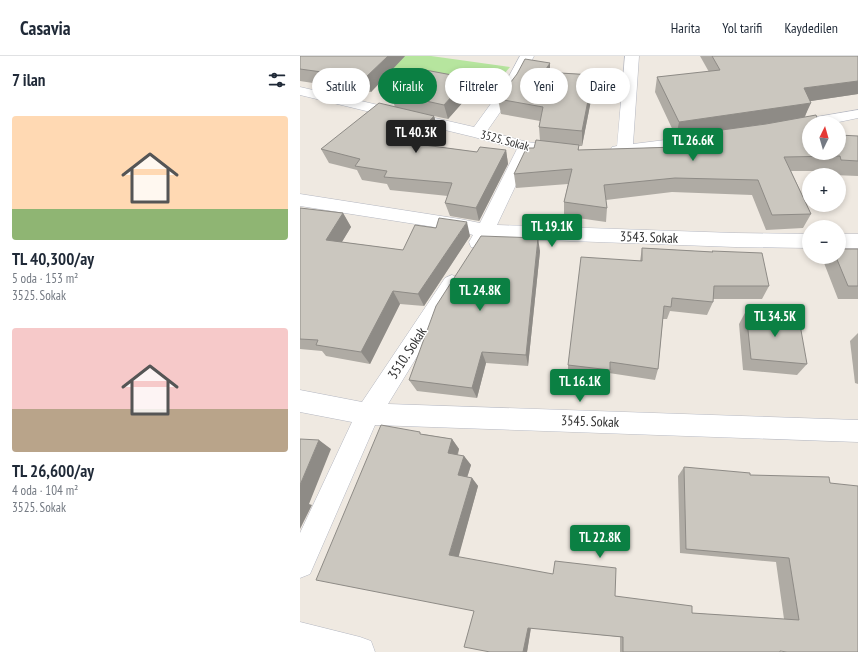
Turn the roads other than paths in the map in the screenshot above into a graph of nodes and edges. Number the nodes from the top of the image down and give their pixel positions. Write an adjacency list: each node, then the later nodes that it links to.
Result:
1 (527, 56): 6 (street)
2 (632, 56): 9 (street)
3 (300, 91): 6 (street, 3525. Sokak)
4 (858, 114): 5 (street)
5 (846, 116)
6 (478, 133): 8 (street, 3525. Sokak)
7 (722, 138): 9 (street)
8 (526, 147): 10 (street, 3525. Sokak); 13 (street, 3510. Sokak)
9 (625, 151): 11 (street)
10 (570, 152)
11 (601, 152)
12 (300, 200): 13 (street, 3543. Sokak)
13 (486, 230): 14 (street, 3543. Sokak); 18 (street, 3510. Sokak)
14 (802, 241)
15 (846, 241): 16 (street)
16 (858, 242)
17 (300, 401): 18 (street, 3545. Sokak)
18 (368, 414): 19 (street, 3545. Sokak); 20 (street, 3510. Sokak)
19 (858, 431)
20 (300, 564)
21 (300, 637): 22 (street)
22 (360, 652)

